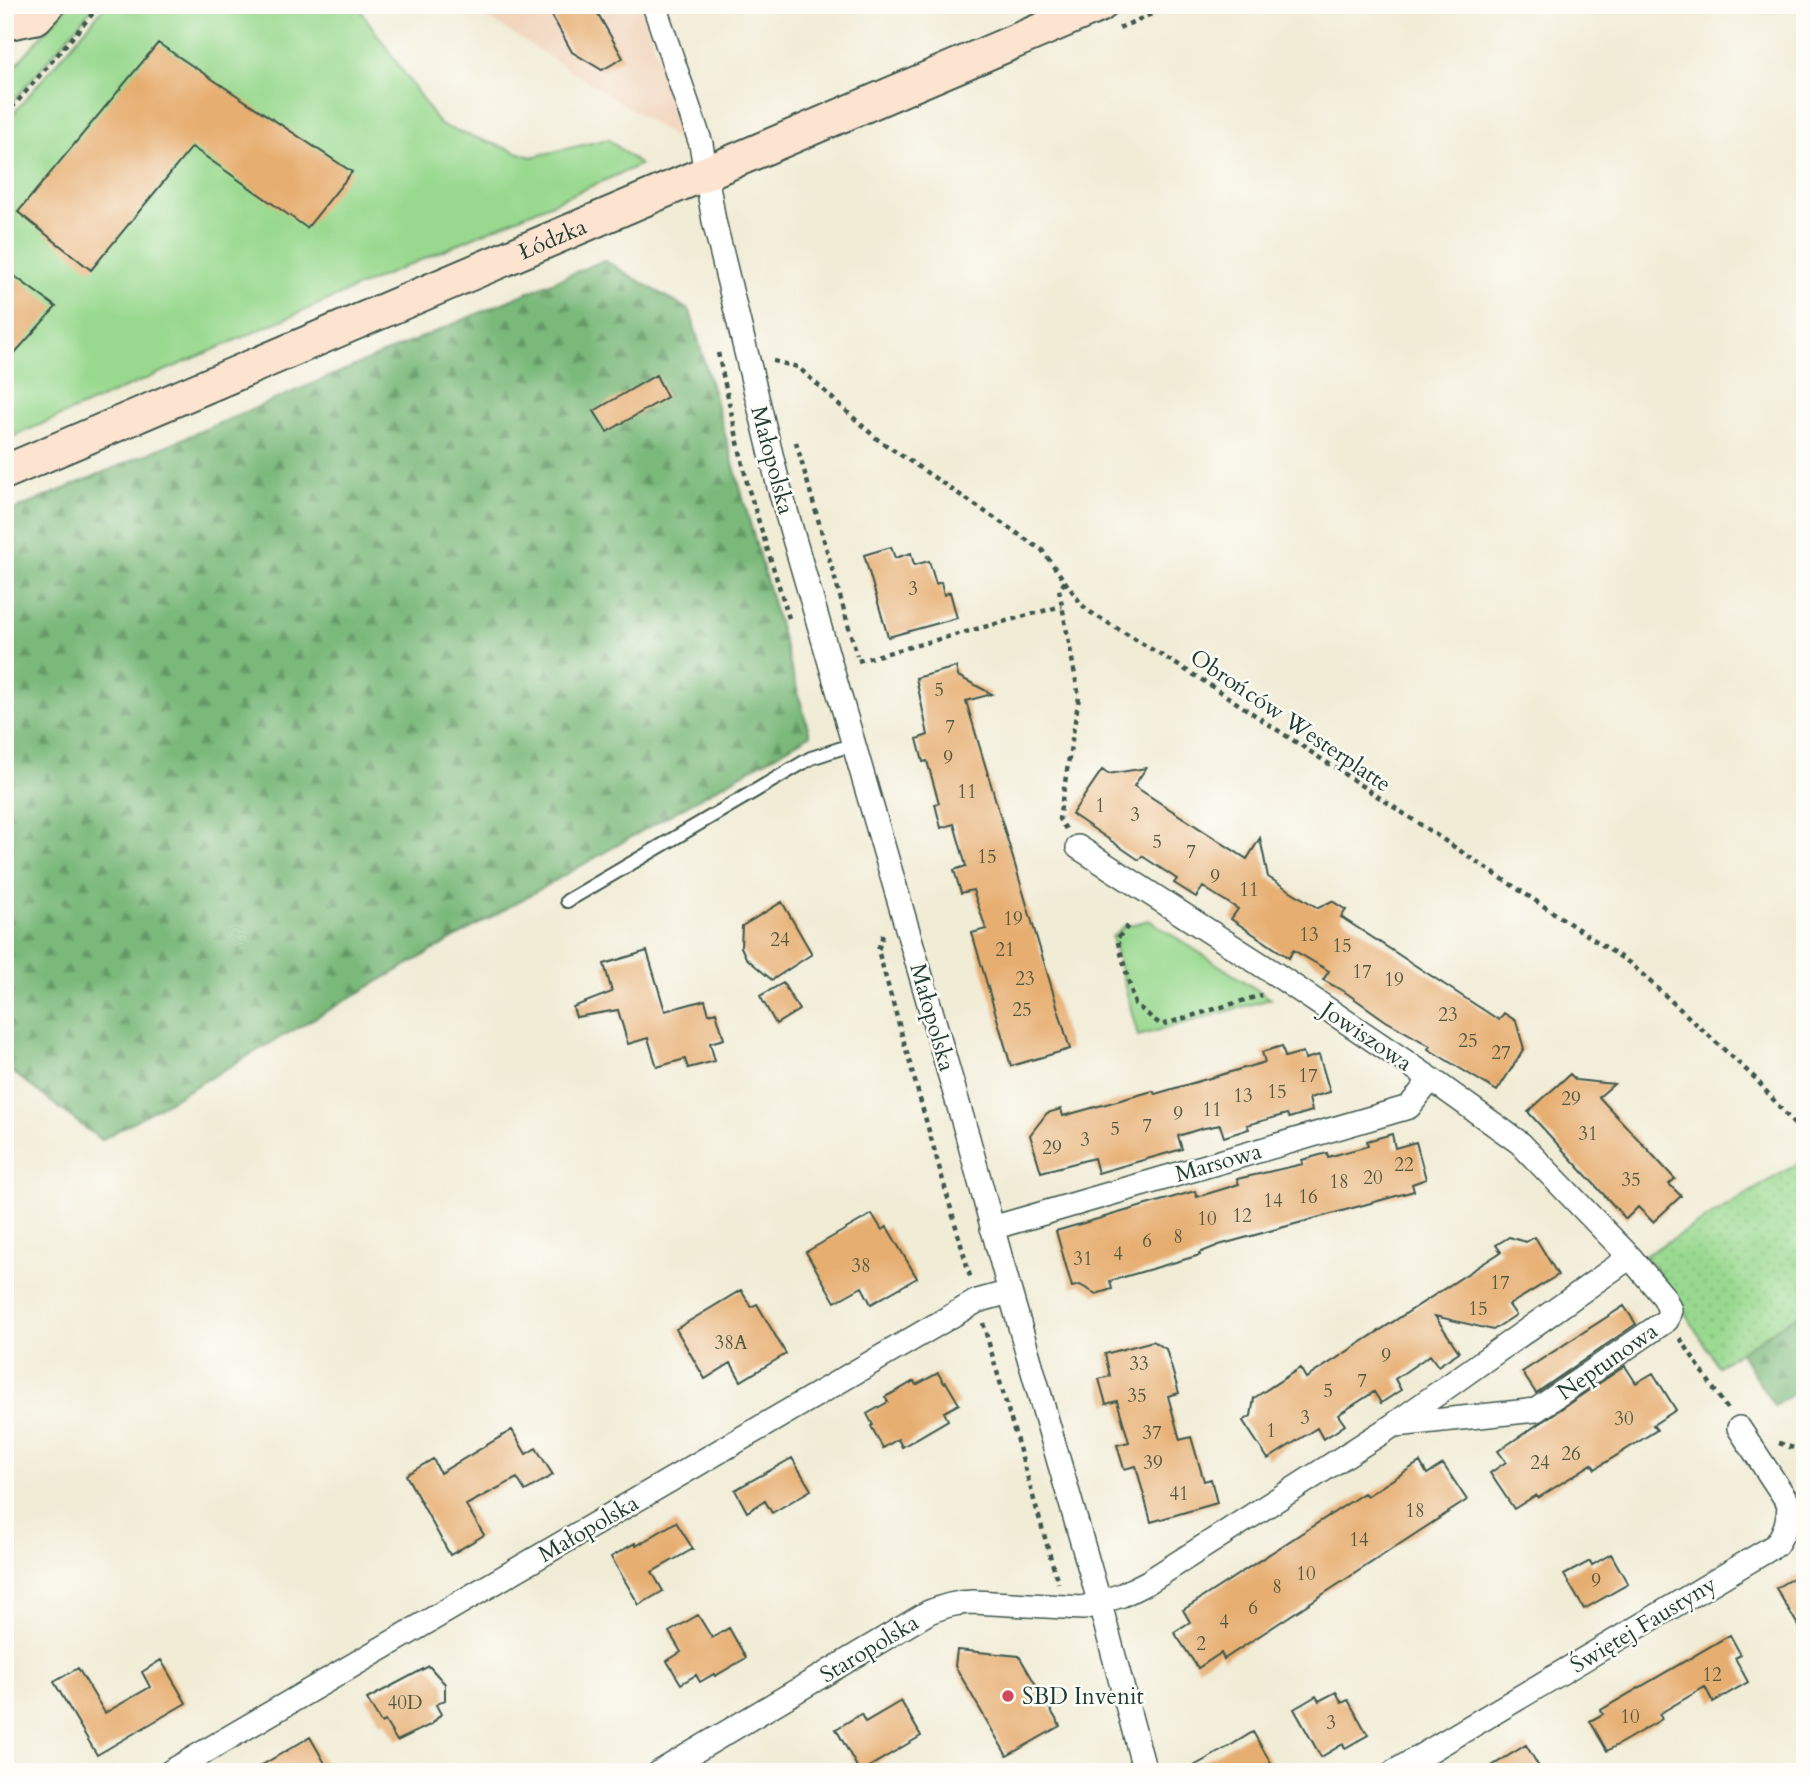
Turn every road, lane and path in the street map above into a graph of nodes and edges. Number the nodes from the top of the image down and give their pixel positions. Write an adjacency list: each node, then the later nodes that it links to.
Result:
1 (47, 5): 5 (street)
2 (100, 5): 6 (path)
3 (654, 5): 7 (street, Małopolska)
4 (1100, 5): 7 (street, Łódzka)
5 (9, 19)
6 (5, 116)
7 (707, 172): 9 (street, Małopolska); 10 (street, Łódzka)
8 (716, 342): 13 (path)
9 (748, 365): 11 (path, Obrońców Westerplatte); 15 (street, Małopolska)
10 (5, 472)
11 (1065, 582): 12 (path); 22 (path, Obrońców Westerplatte)
12 (1062, 606): 14 (path); 16 (path)
13 (791, 625)
14 (858, 661)
15 (854, 744): 17 (lane); 23 (street, Małopolska)
16 (1078, 847): 20 (street, Jowiszowa)
17 (567, 901)
18 (879, 923): 26 (path)
19 (1128, 926): 20 (path)
20 (1277, 975): 21 (street, Jowiszowa)
21 (1432, 1079): 23 (street, Marsowa); 24 (street, Jowiszowa)
22 (1805, 1137)
23 (992, 1228): 25 (street, Małopolska)
24 (1630, 1257): 27 (street, Neptunowa); 28 (street, Neptunowa)
25 (1010, 1292): 26 (street, Małopolska); 31 (street, Małopolska)
26 (977, 1301): 32 (path); 33 (street, Małopolska)
27 (1667, 1320): 28 (street, Neptunowa); 29 (path)
28 (1392, 1426): 31 (street, Neptunowa)
29 (1740, 1428): 30 (path); 36 (street, Świętej Faustyny)
30 (1805, 1452)
31 (1100, 1604): 32 (street, Staropolska); 35 (street, Małopolska)
32 (1065, 1609): 34 (street, Staropolska)
33 (170, 1772)
34 (660, 1772)
35 (1145, 1772)
36 (1394, 1772)

